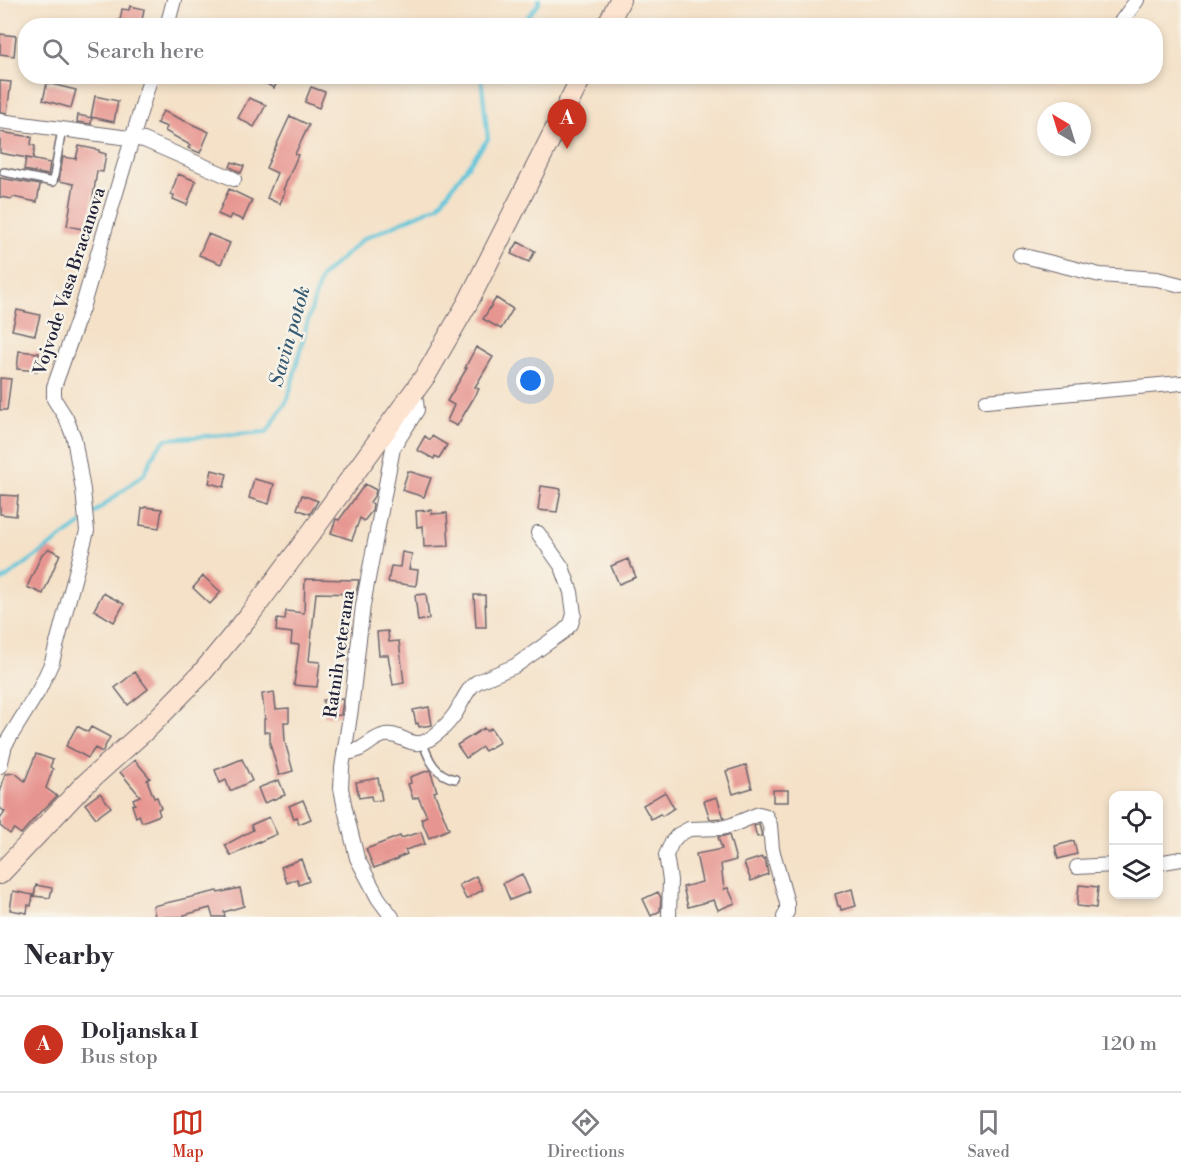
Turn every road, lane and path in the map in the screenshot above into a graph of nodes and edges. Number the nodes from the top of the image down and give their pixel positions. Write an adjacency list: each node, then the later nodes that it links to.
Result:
1 (174, 0): 4 (street)
2 (620, 0): 5 (street)
3 (1137, 0): 6 (street)
4 (169, 18)
5 (611, 18)
6 (1124, 18)
7 (149, 84): 11 (street, Vojvode Vasa Bracanova)
8 (578, 84): 17 (street)
9 (0, 121): 10 (street)
10 (62, 129): 11 (street); 12 (lane)
11 (132, 139): 13 (street); 22 (street, Vojvode Vasa Bracanova)
12 (4, 172)
13 (234, 179)
14 (1020, 255): 15 (street)
15 (1181, 285)
16 (1181, 383): 18 (street)
17 (411, 395): 21 (street, Ratnih veterana); 27 (street)
18 (986, 401)
19 (538, 533): 20 (street)
20 (423, 743): 21 (street); 23 (lane)
21 (344, 753): 29 (street, Ratnih veterana)
22 (0, 766)
23 (455, 779)
24 (1181, 859): 25 (street)
25 (1163, 862)
26 (1109, 865): 28 (street)
27 (3, 866)
28 (1077, 867)
29 (392, 917)
30 (669, 917): 31 (street)
31 (784, 917)

